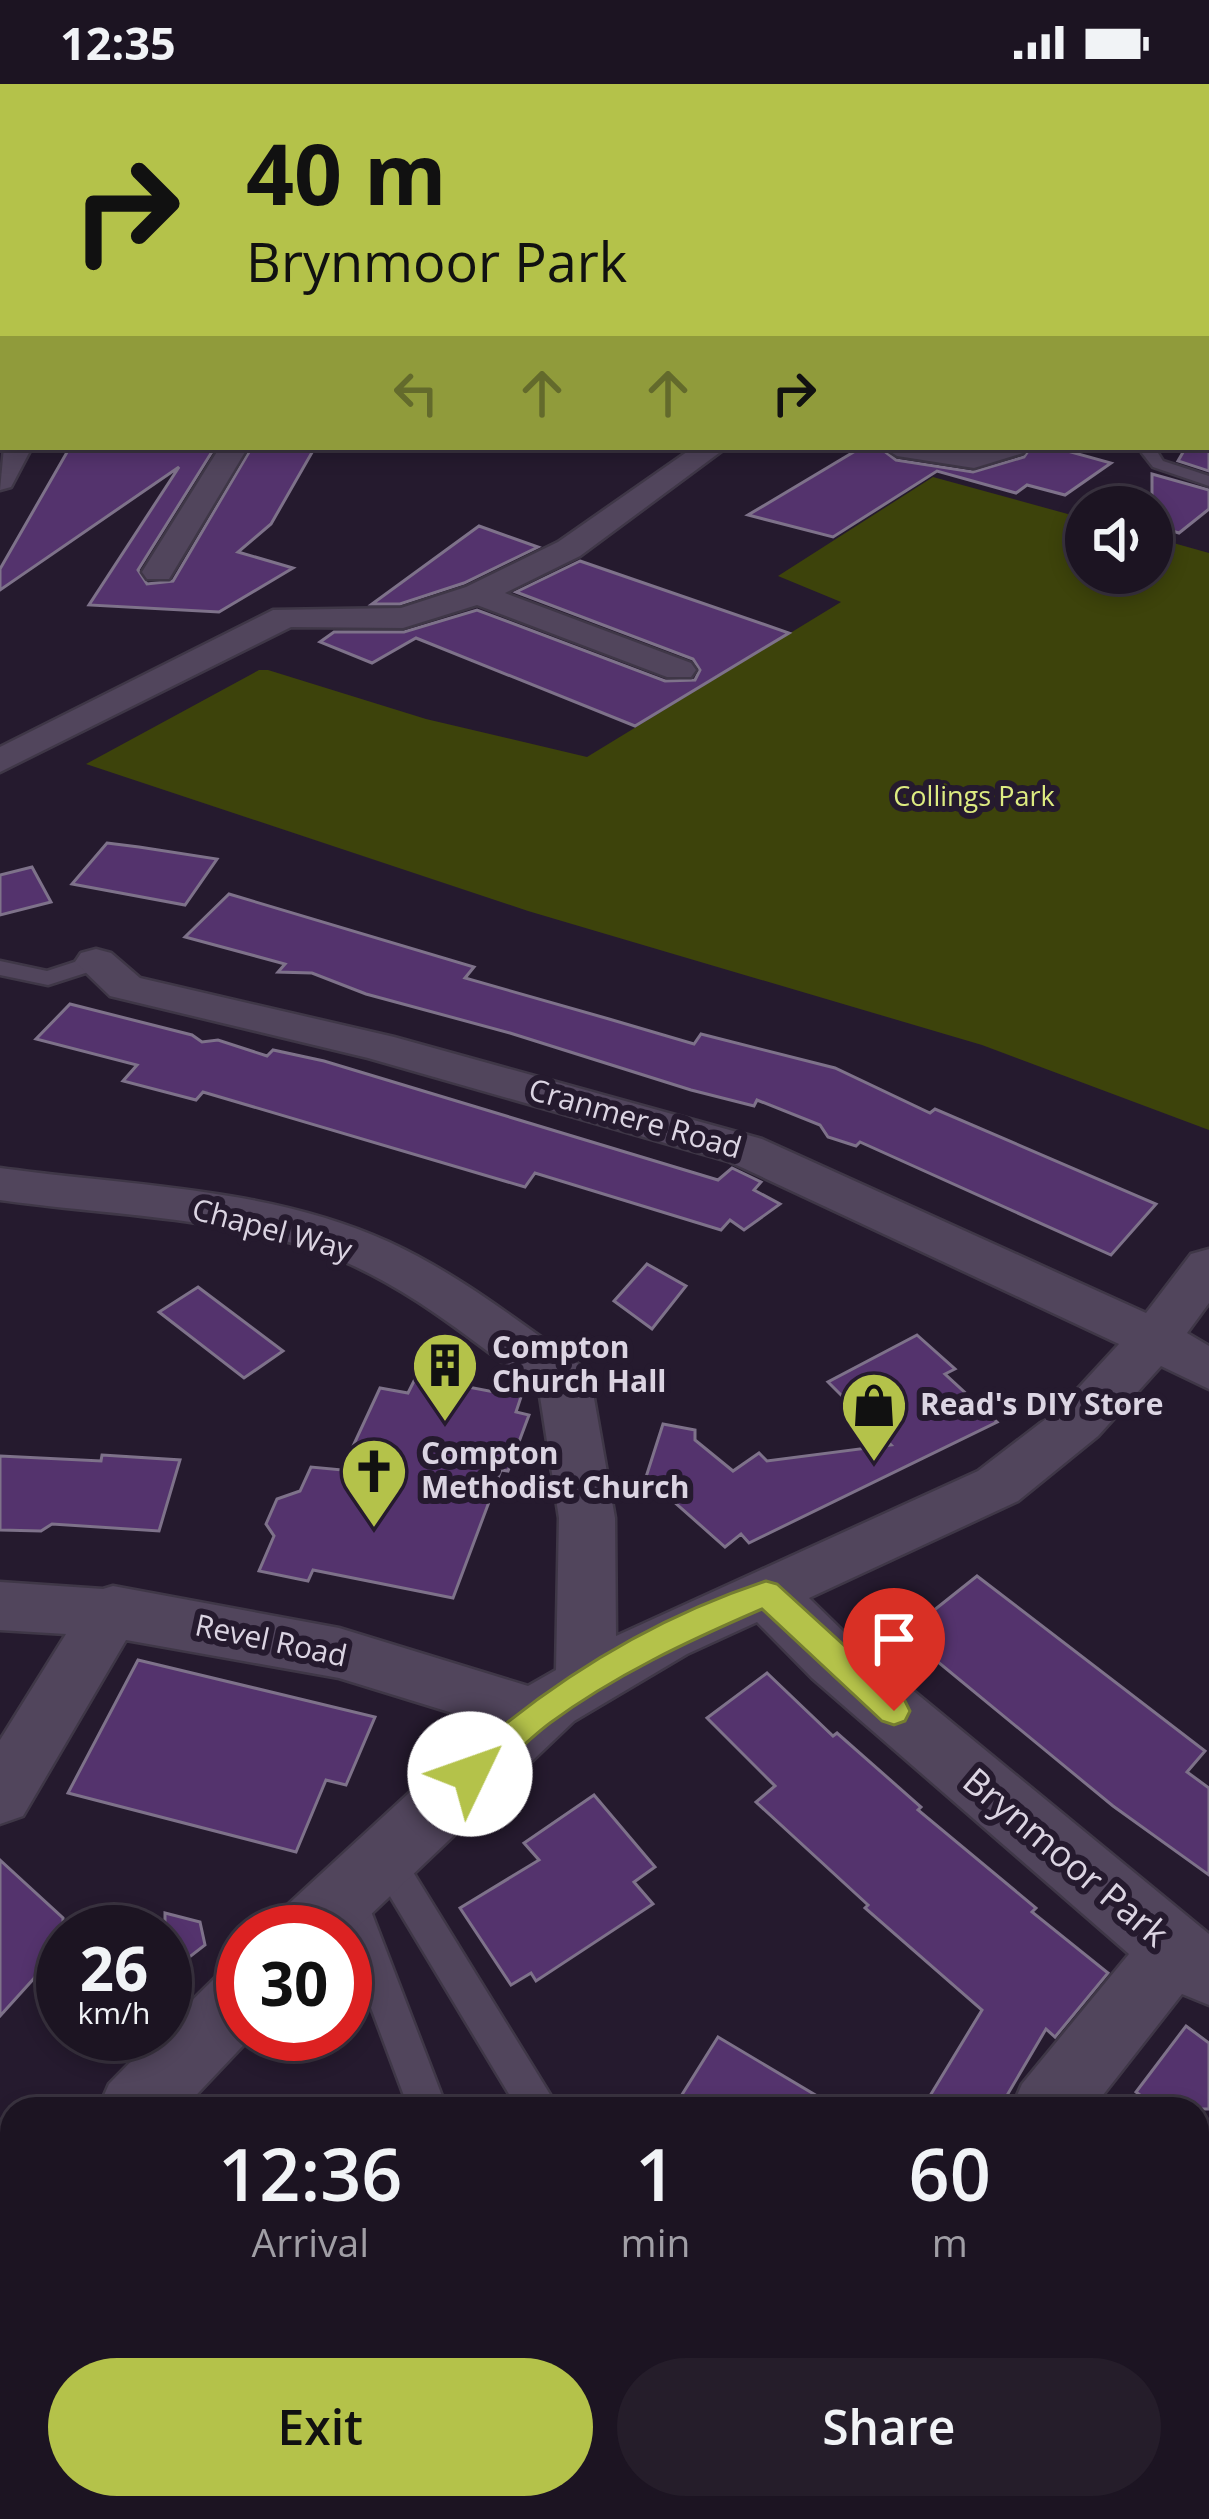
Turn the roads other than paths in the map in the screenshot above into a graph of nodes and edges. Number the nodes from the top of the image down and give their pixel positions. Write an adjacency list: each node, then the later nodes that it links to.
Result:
1 (16, 450): 8 (street)
2 (232, 450): 9 (street)
3 (709, 450): 10 (street)
4 (916, 450): 5 (street)
5 (1003, 450)
6 (1151, 450): 7 (lane)
7 (1209, 481)
8 (0, 482)
9 (158, 572)
10 (478, 594): 11 (street); 12 (street)
11 (679, 670)
12 (0, 761)
13 (96, 962): 14 (lane); 17 (street, Cranmere Road)
14 (0, 968)
15 (0, 1184): 22 (street, Chapel Way)
16 (1209, 1266): 17 (street)
17 (1155, 1339): 18 (street, Cranmere Road); 19 (street)
18 (1209, 1370)
19 (766, 1593): 22 (street); 25 (street, Brynmoor Park)
20 (0, 1606): 21 (street, Revel Road)
21 (112, 1610): 22 (street, Revel Road); 23 (street)
22 (560, 1698): 24 (street)
23 (0, 1796)
24 (346, 1894): 28 (lane); 29 (lane)
25 (1192, 1961): 30 (street)
26 (216, 2025): 27 (street)
27 (146, 2097)
28 (423, 2097)
29 (528, 2097)
30 (1059, 2097)

